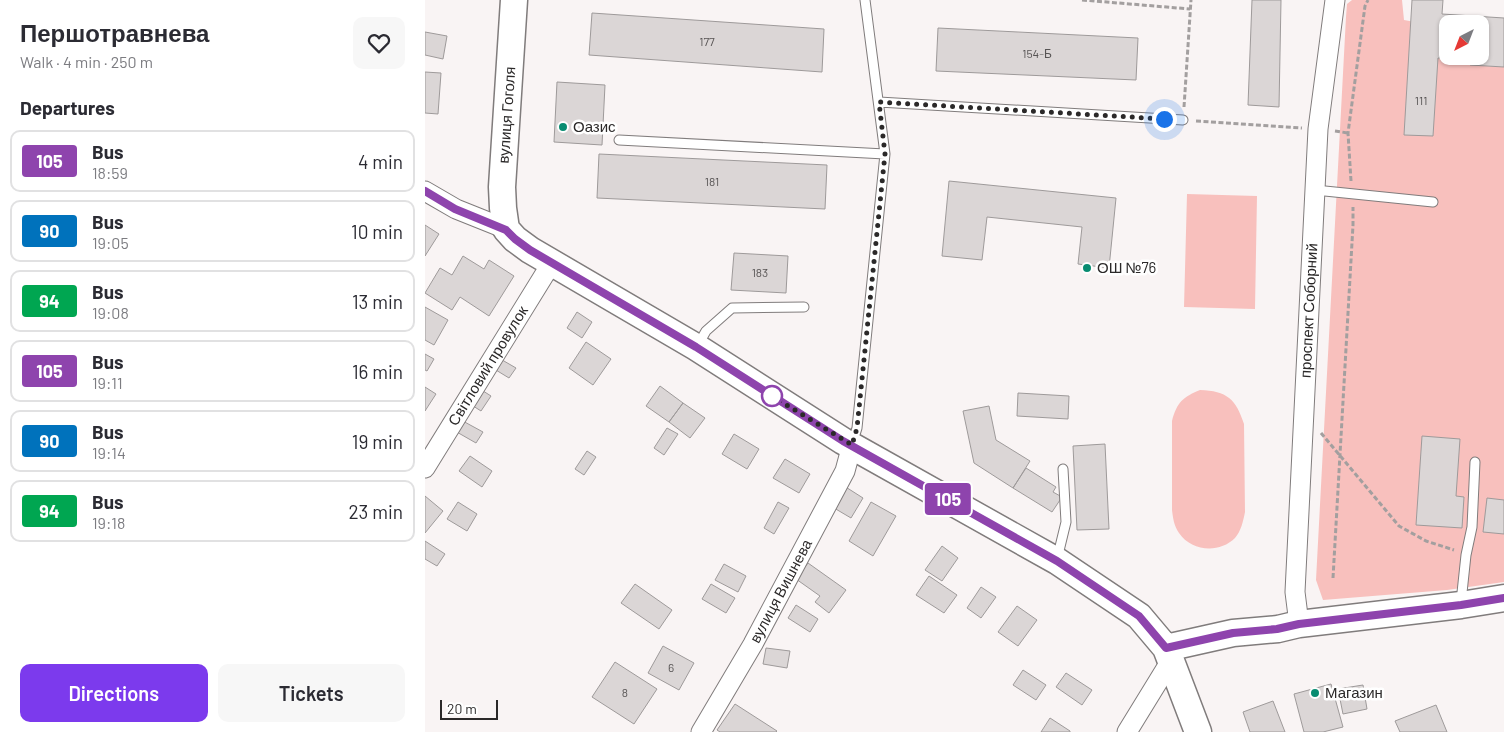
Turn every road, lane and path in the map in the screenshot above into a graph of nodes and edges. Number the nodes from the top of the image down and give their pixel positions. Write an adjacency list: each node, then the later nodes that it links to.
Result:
1 (514, 0): 17 (street, вулиця Гоголя)
2 (865, 0): 8 (lane)
3 (1082, 0): 7 (path)
4 (1191, 0): 7 (path)
5 (1335, 0): 10 (street, проспект Соборний)
6 (1368, 0): 15 (path)
7 (1190, 9): 9 (path)
8 (879, 102): 9 (lane); 12 (lane)
9 (1183, 120): 10 (path)
10 (1317, 129): 13 (street, проспект Соборний)
11 (619, 140): 12 (lane)
12 (885, 154): 22 (lane)
13 (1315, 190): 15 (lane); 21 (street, проспект Соборний)
14 (425, 191): 17 (street)
15 (1352, 194): 16 (lane); 23 (path)
16 (1433, 202)
17 (506, 230): 18 (street)
18 (551, 264): 20 (street); 25 (street, Світловий провулок)
19 (804, 307): 20 (lane)
20 (696, 347): 22 (street)
21 (1303, 415): 23 (path); 32 (street, проспект Соборний)
22 (852, 445): 28 (street); 34 (street, вулиця Вишнева)
23 (1340, 455): 27 (path); 29 (path)
24 (1475, 462): 27 (lane)
25 (425, 468)
26 (1063, 469): 28 (lane)
27 (1466, 555): 31 (lane)
28 (1057, 561): 33 (street)
29 (1333, 578)
30 (1504, 598): 31 (street)
31 (1461, 605): 32 (street)
32 (1299, 624): 33 (street)
33 (1168, 655): 35 (street); 36 (street)
34 (701, 732)
35 (1127, 732)
36 (1198, 732)

